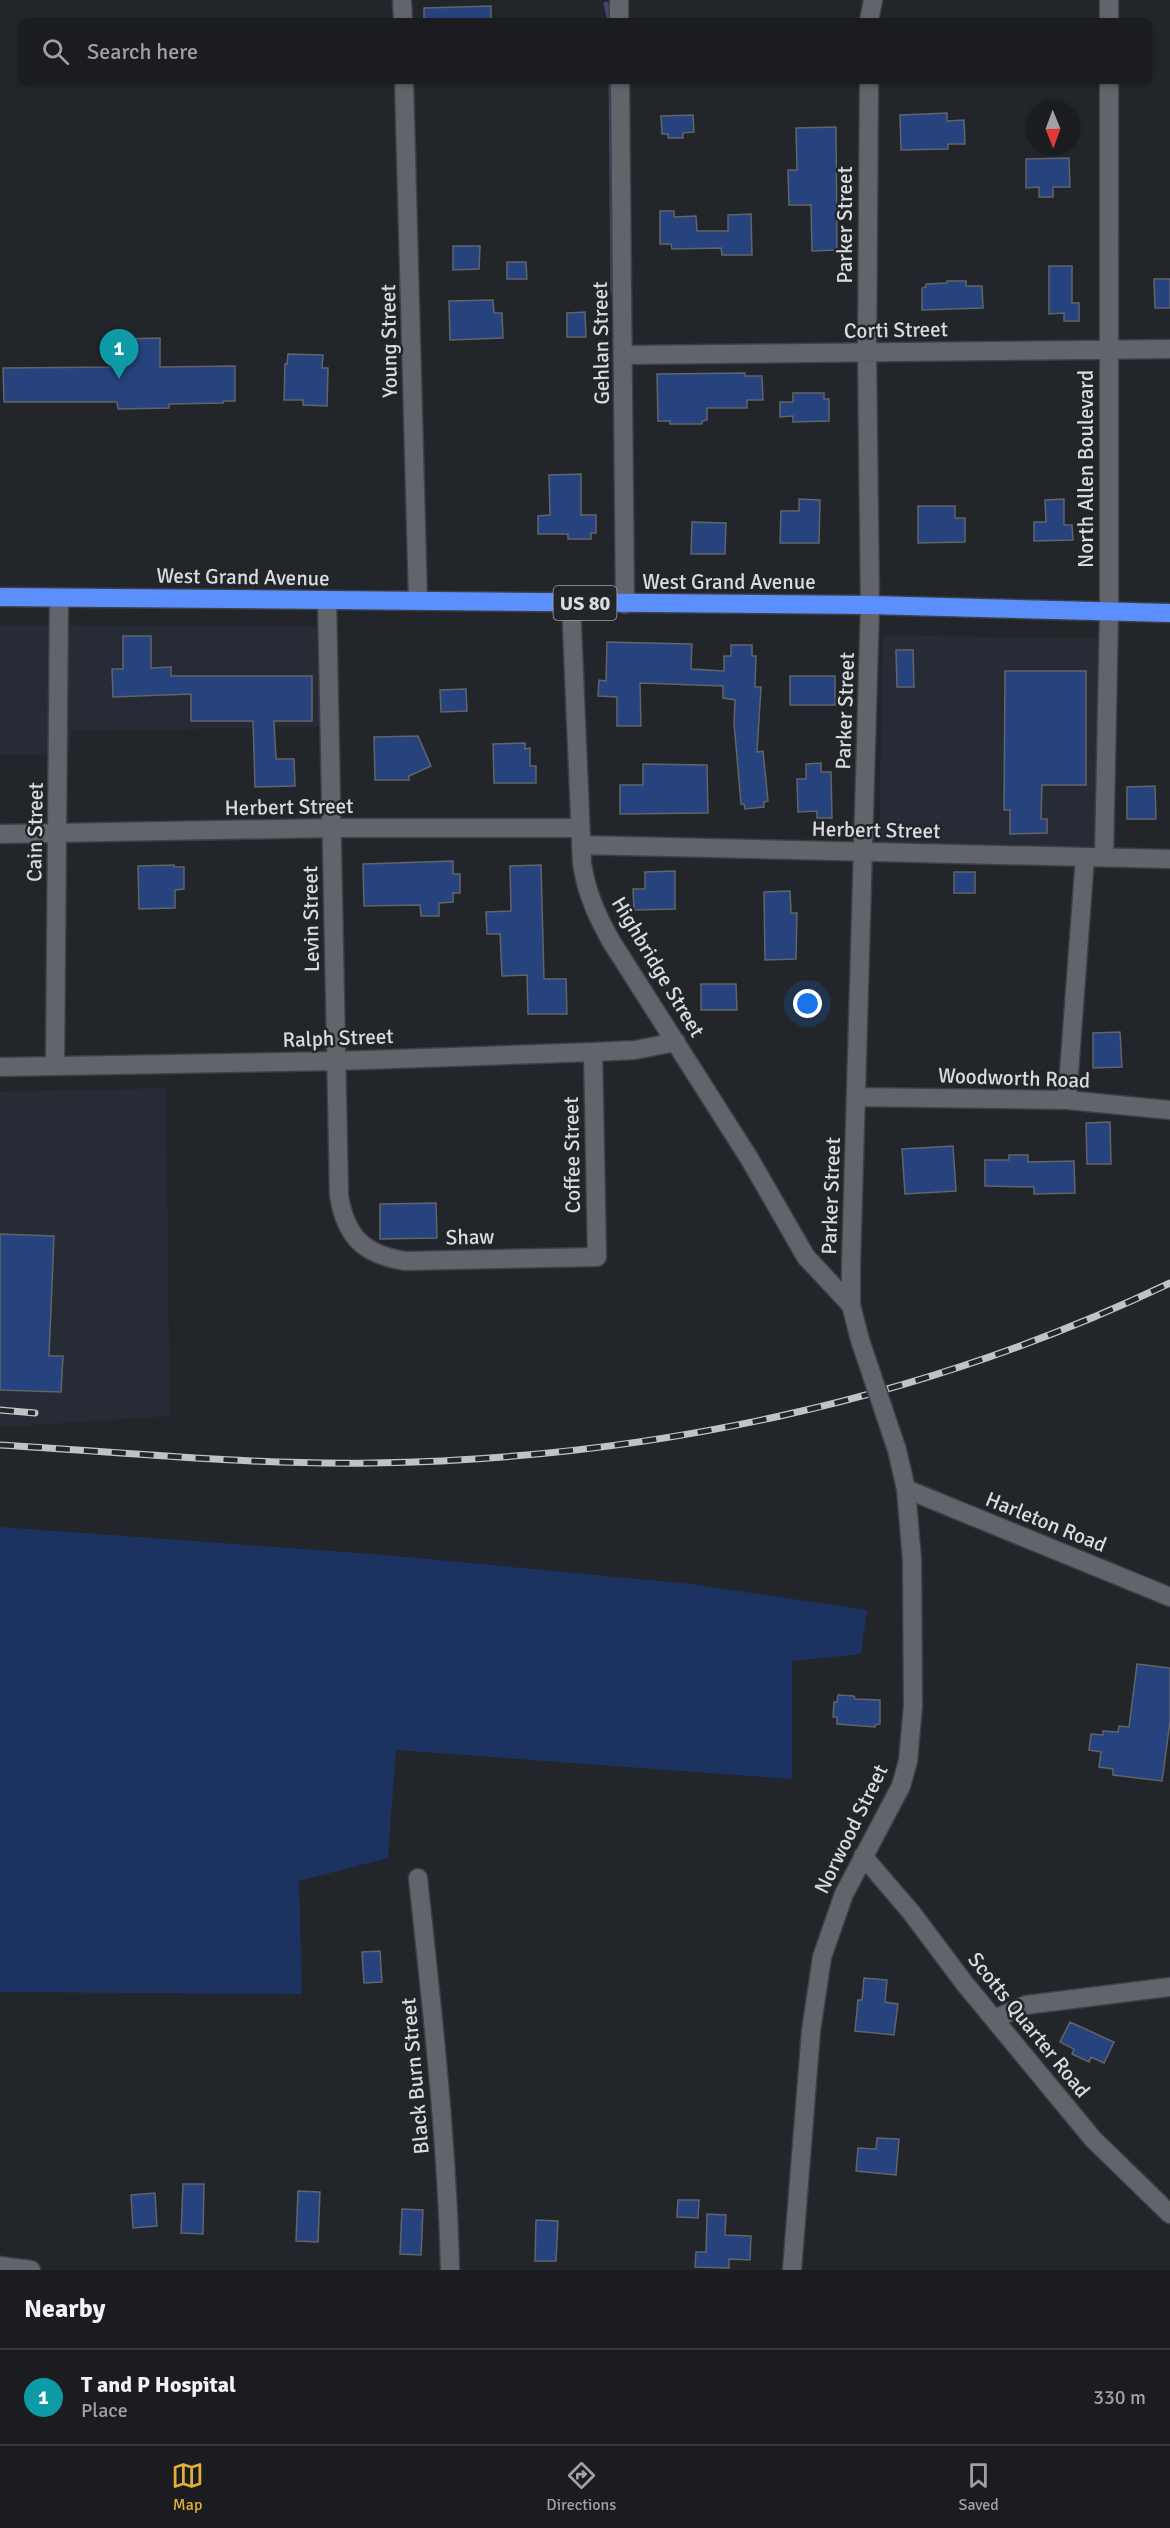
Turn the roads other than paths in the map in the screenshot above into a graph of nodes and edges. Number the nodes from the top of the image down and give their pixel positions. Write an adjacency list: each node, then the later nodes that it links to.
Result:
1 (402, 0): 5 (street)
2 (619, 0): 6 (street)
3 (873, 0): 7 (street)
4 (1109, 0): 8 (street)
5 (403, 18)
6 (620, 18)
7 (870, 18)
8 (1109, 18)
9 (404, 84): 20 (street, Young Street)
10 (620, 84): 16 (street, Gehlan Street)
11 (869, 84): 15 (street, Parker Street)
12 (1109, 84): 13 (street, North Allen Boulevard)
13 (1108, 349): 14 (street, Corti Street); 15 (street, Corti Street); 24 (street, North Allen Boulevard)
14 (1170, 349)
15 (867, 354): 16 (street, Corti Street); 23 (street, Parker Street)
16 (624, 355): 22 (street, Gehlan Street)
17 (0, 597): 18 (highway, West Grand Avenue / US 80)
18 (59, 598): 19 (highway, West Grand Avenue / US 80); 27 (street, Cain Street)
19 (327, 600): 20 (highway, West Grand Avenue / US 80); 26 (street, Levin Street)
20 (418, 601): 21 (highway, West Grand Avenue / US 80)
21 (571, 603): 22 (highway, West Grand Avenue / US 80); 29 (street, Highbridge Street)
22 (625, 604): 23 (highway, West Grand Avenue / US 80)
23 (870, 605): 24 (highway, West Grand Avenue / US 80); 30 (street, Parker Street)
24 (1109, 612): 25 (highway, West Grand Avenue / US 80); 32 (street, North Allen Boulevard)
25 (1170, 613)
26 (332, 828): 27 (street, Herbert Street); 29 (street, Herbert Street); 36 (street, Levin Street)
27 (58, 833): 28 (street, Herbert Street); 37 (street, Cain Street)
28 (0, 834)
29 (580, 836): 30 (street, Herbert Street); 34 (street, Highbridge Street)
30 (863, 853): 31 (street, Herbert Street); 39 (street, Parker Street)
31 (1085, 857): 32 (street, Herbert Street); 40 (street)
32 (1104, 857): 33 (street, Herbert Street)
33 (1170, 859)
34 (676, 1042): 35 (street, Ralph Street); 44 (street, Highbridge Street)
35 (593, 1052): 36 (street, Ralph Street); 43 (street, Coffee Street)
36 (336, 1061): 37 (street, Ralph Street); 42 (street, Levin Street)
37 (55, 1066): 38 (street, Ralph Street)
38 (0, 1067)
39 (857, 1097): 40 (street, Woodworth Road); 44 (street, Parker Street)
40 (1066, 1100): 41 (street, Woodworth Road)
41 (1170, 1110)
42 (352, 1234): 43 (street, Shaw)
43 (597, 1257)
44 (851, 1305): 45 (street, Parker Street)
45 (860, 1340): 46 (street, Norwood Street, bridge)
46 (906, 1489): 47 (street, Harleton Road); 48 (street, Norwood Street)
47 (1170, 1597)
48 (862, 1856): 51 (street, Scotts Quarter Road); 56 (street, Norwood Street)
49 (418, 1878): 55 (street, Black Burn Street)
50 (1170, 1987): 51 (street)
51 (993, 2019): 52 (street, Scotts Quarter Road)
52 (1170, 2214)
53 (0, 2266): 54 (street)
54 (31, 2270)
55 (450, 2270)
56 (792, 2270)

